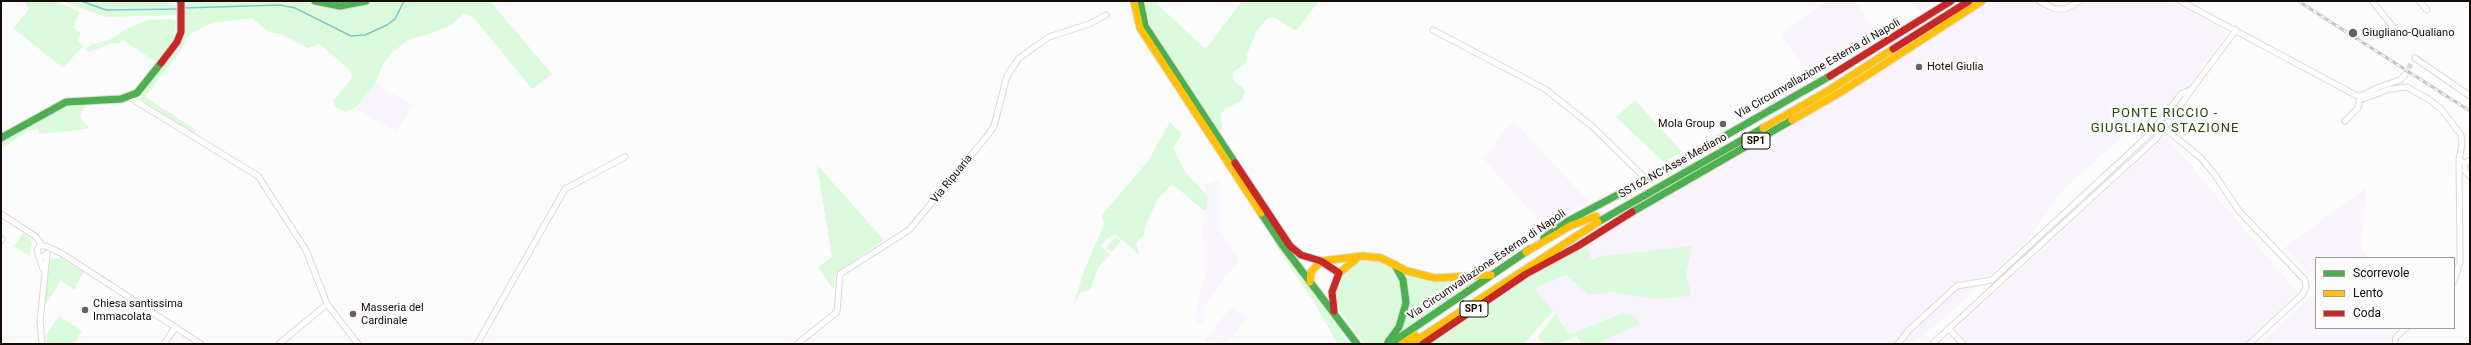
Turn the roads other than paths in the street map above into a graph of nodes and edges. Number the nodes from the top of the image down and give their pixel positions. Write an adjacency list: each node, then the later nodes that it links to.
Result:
1 (315, 1): 2 (main road)
2 (366, 1)
3 (1134, 1): 55 (main road)
4 (1140, 1): 48 (main road)
5 (1951, 1): 36 (main road, Via Circumvallazione Esterna di Napoli / SP1)
6 (1959, 1): 21 (main road, SS162 NC Asse Mediano)
7 (1969, 1): 21 (main road, SS162 NC Asse Mediano)
8 (1982, 1): 52 (main road, SP1)
9 (2039, 1): 10 (street)
10 (2080, 1)
11 (2180, 1): 19 (street)
12 (2372, 1): 17 (street)
13 (2419, 1): 15 (street)
14 (181, 3): 26 (main road)
15 (2427, 10)
16 (1106, 15): 68 (street, Via Ripuaria)
17 (2394, 28)
18 (1433, 30): 36 (street)
19 (2236, 30): 23 (street); 24 (street)
20 (2415, 58): 25 (street)
21 (1867, 64): 37 (main road, SS162 NC Asse Mediano); 39 (main road, SS162 NC Asse Mediano)
22 (2405, 75): 24 (street)
23 (2192, 89): 28 (street); 29 (street)
24 (2360, 96): 27 (street); 32 (street)
25 (2470, 96)
26 (129, 97): 30 (main road); 56 (street)
27 (2345, 121)
28 (2159, 124): 29 (street); 74 (street)
29 (2165, 128): 59 (street); 77 (street)
30 (1, 138)
31 (625, 157): 67 (street)
32 (2459, 160): 34 (street); 54 (street)
33 (2470, 160): 34 (street)
34 (2464, 163): 35 (street)
35 (2470, 176)
36 (1647, 180): 43 (main road, Via Circumvallazione Esterna di Napoli / SP1)
37 (1629, 203): 52 (main road); 72 (main road, SS162 NC Asse Mediano)
38 (1, 214): 40 (street)
39 (1596, 216): 43 (main road); 71 (main road, SS162 NC Asse Mediano)
40 (32, 235): 41 (street); 42 (street)
41 (44, 246): 42 (street); 44 (street); 46 (street)
42 (37, 249): 45 (street)
43 (1526, 252): 53 (main road, Via Circumvallazione Esterna di Napoli / SP1)
44 (47, 254): 45 (street); 46 (street); 50 (street)
45 (40, 256): 50 (street)
46 (64, 256): 58 (street)
47 (1356, 258): 48 (main road); 49 (main road); 51 (main road)
48 (1321, 261): 51 (main road); 55 (main road)
49 (1396, 265): 53 (main road); 69 (main road)
50 (44, 270): 62 (street)
51 (1339, 273): 57 (main road)
52 (1526, 274): 73 (main road, SP1)
53 (1492, 275): 70 (main road, Via Circumvallazione Esterna di Napoli / SP1)
54 (2455, 278)
55 (1310, 282): 57 (main road)
56 (327, 304): 65 (street); 66 (street)
57 (1334, 314): 61 (main road)
58 (176, 328): 63 (street); 64 (street)
59 (1949, 328): 75 (street); 76 (street)
60 (2405, 329): 78 (street)
61 (1356, 342)
62 (42, 344)
63 (164, 344)
64 (201, 344)
65 (279, 344)
66 (358, 344)
67 (478, 344)
68 (797, 344)
69 (1386, 344)
70 (1390, 344)
71 (1402, 344)
72 (1411, 344)
73 (1422, 344)
74 (1898, 344)
75 (1932, 344)
76 (1963, 344)
77 (2249, 344)
78 (2395, 344)

